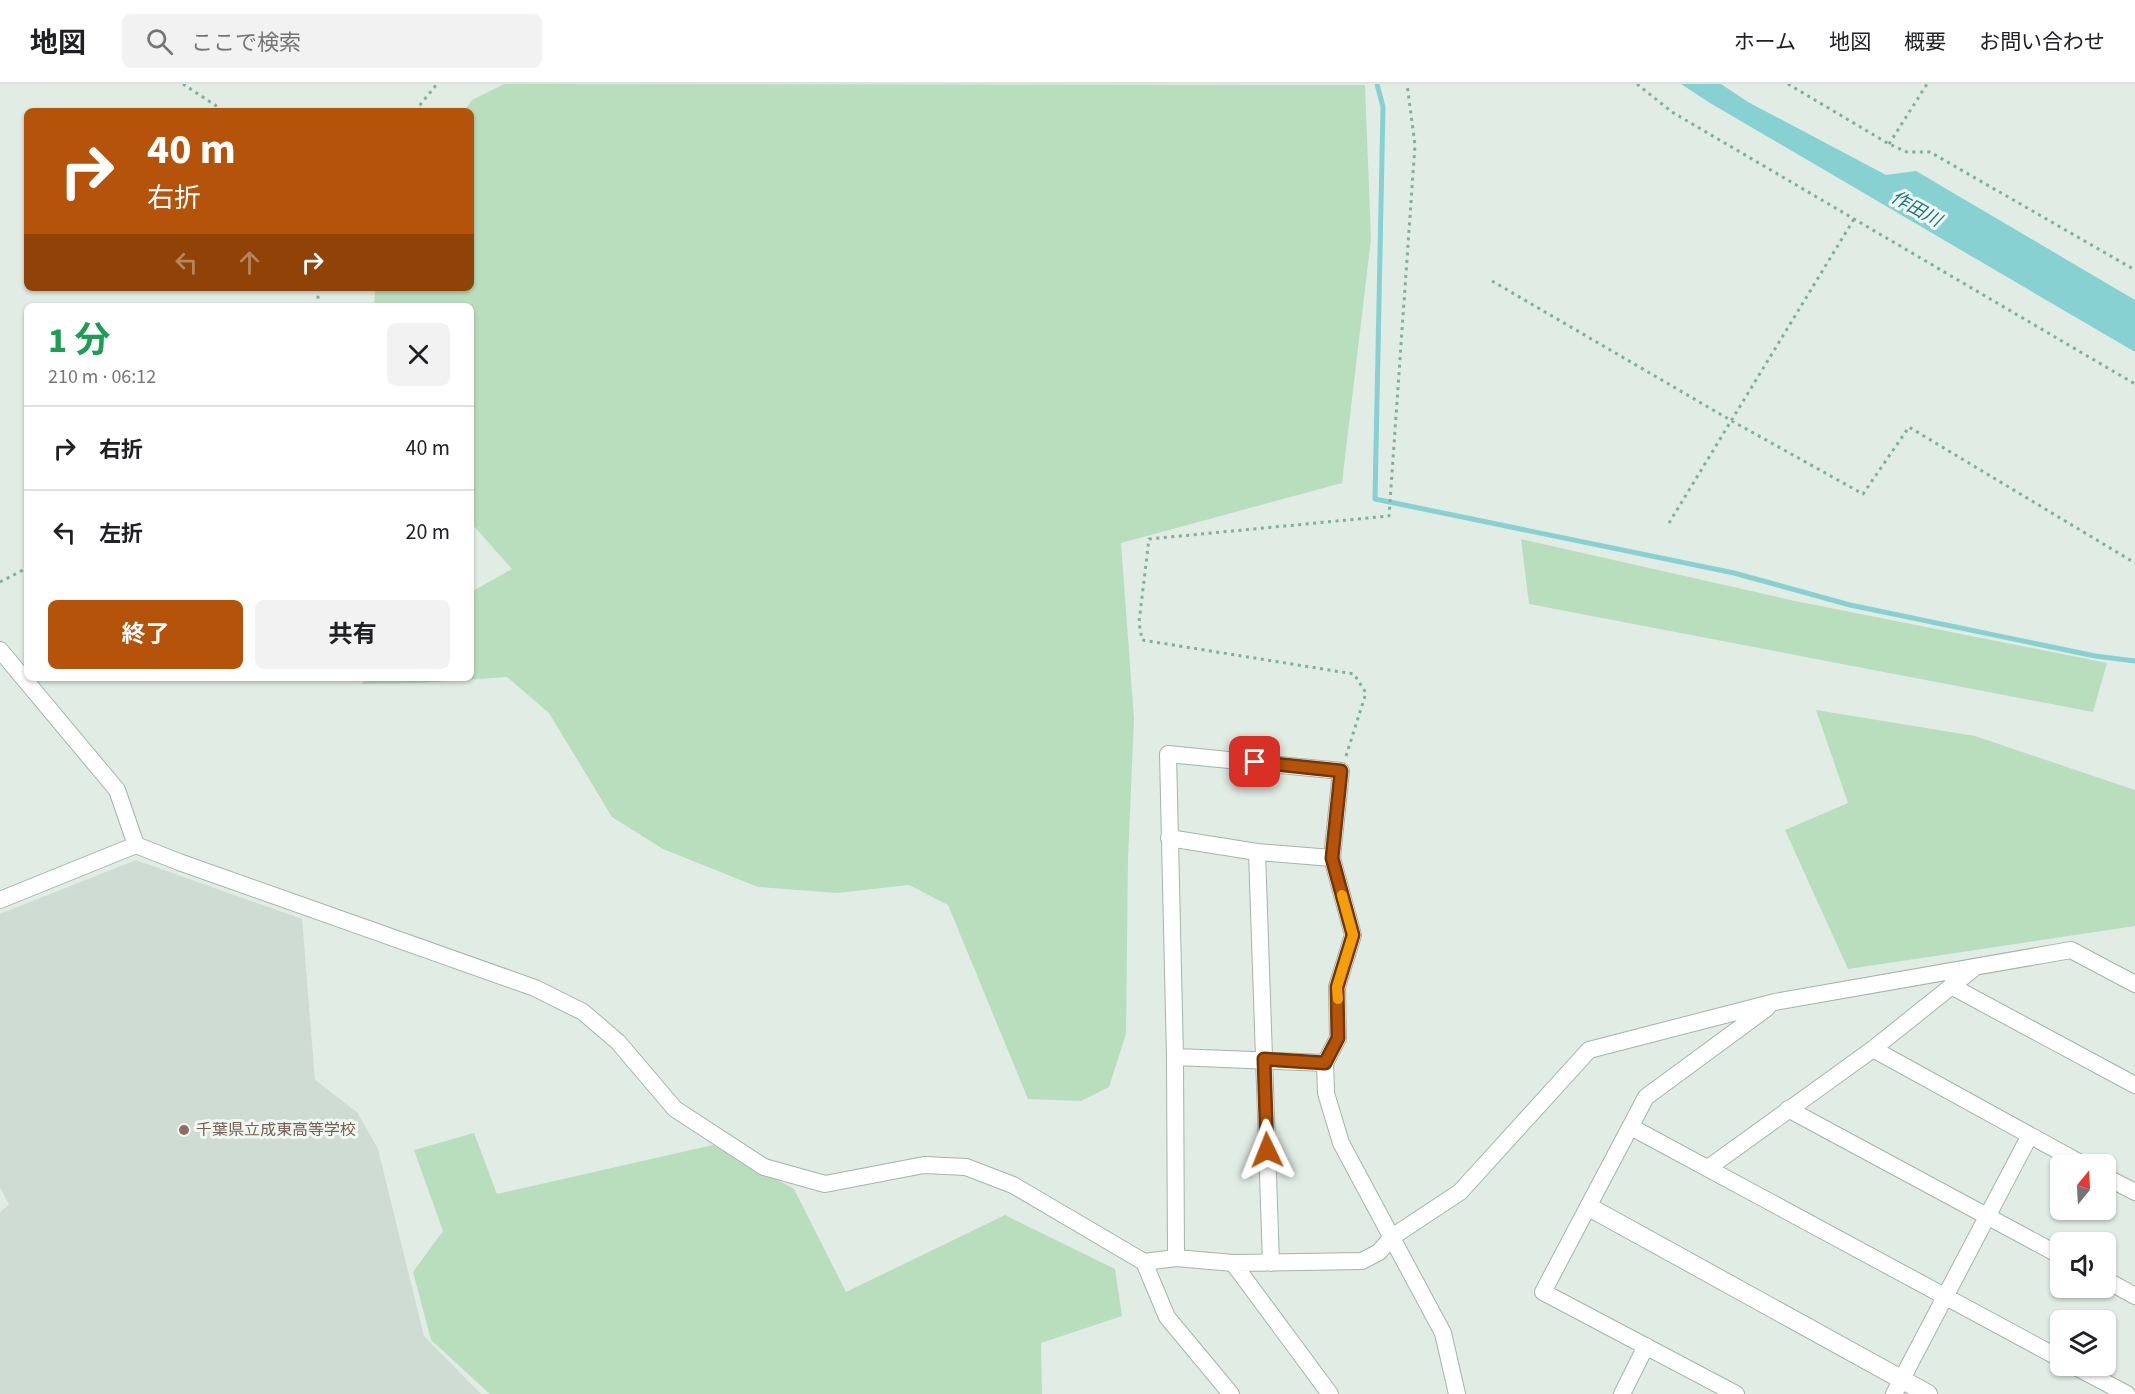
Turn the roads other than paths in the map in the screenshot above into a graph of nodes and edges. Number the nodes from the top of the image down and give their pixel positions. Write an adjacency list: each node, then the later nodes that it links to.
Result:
1 (0, 650): 2 (street)
2 (24, 679)
3 (26, 681): 5 (street)
4 (1170, 838): 6 (street); 7 (street); 14 (street)
5 (136, 845): 8 (street); 30 (street)
6 (1257, 852): 7 (street); 15 (street)
7 (1332, 858): 16 (street)
8 (0, 900)
9 (1974, 968): 10 (street); 11 (street); 12 (street)
10 (2135, 984)
11 (1951, 986): 13 (street); 17 (street)
12 (1775, 1002): 19 (street); 27 (street)
13 (1873, 1049): 18 (street); 20 (street)
14 (1175, 1058): 15 (street); 29 (street)
15 (1264, 1059): 16 (street); 32 (street)
16 (1325, 1063): 27 (street)
17 (2135, 1085)
18 (1788, 1109): 22 (street); 26 (street)
19 (1631, 1127): 22 (street); 25 (street)
20 (2029, 1137): 21 (street); 26 (street)
21 (2062, 1154)
22 (1708, 1168): 34 (street)
23 (2116, 1182): 24 (street)
24 (2135, 1192)
25 (1589, 1207): 36 (street); 39 (street)
26 (1987, 1216): 28 (street); 34 (street)
27 (1392, 1237): 32 (street); 42 (street)
28 (2050, 1250)
29 (1176, 1258): 30 (street); 31 (street)
30 (1144, 1263): 40 (street)
31 (1233, 1263): 32 (street); 41 (street)
32 (1271, 1263)
33 (2116, 1286): 35 (street)
34 (1944, 1296): 37 (street); 39 (street)
35 (2135, 1296)
36 (1646, 1346): 43 (street); 44 (street)
37 (2050, 1353)
38 (2093, 1376): 46 (street)
39 (1898, 1387): 45 (street)
40 (1231, 1394)
41 (1330, 1394)
42 (1457, 1394)
43 (1622, 1394)
44 (1737, 1394)
45 (1928, 1394)
46 (2127, 1394)

